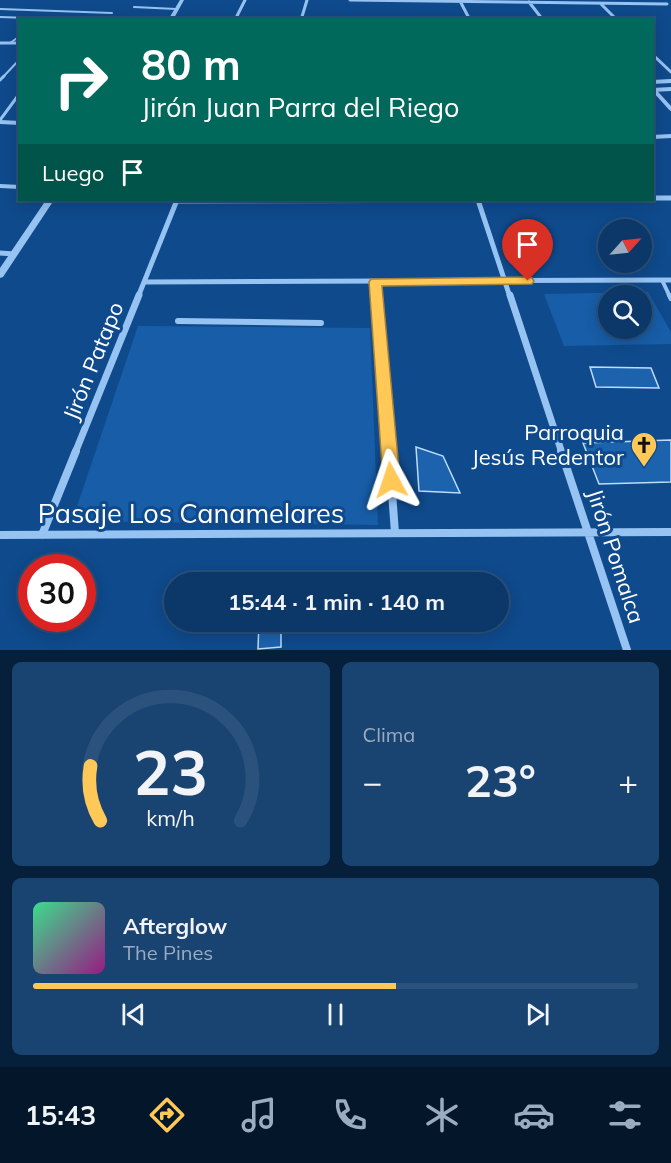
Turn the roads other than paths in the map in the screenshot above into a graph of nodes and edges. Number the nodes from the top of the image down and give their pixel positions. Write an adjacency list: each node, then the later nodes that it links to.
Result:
1 (182, 0): 12 (street)
2 (245, 0): 17 (street)
3 (307, 0): 18 (street)
4 (350, 0): 6 (street)
5 (663, 0): 9 (street)
6 (460, 1): 7 (street); 19 (street)
7 (529, 2): 8 (street); 20 (street)
8 (600, 3): 9 (street); 21 (street)
9 (669, 5)
10 (134, 7): 12 (lane)
11 (0, 9): 13 (lane)
12 (176, 9): 16 (street)
13 (112, 13)
14 (0, 17): 15 (lane)
15 (30, 18)
16 (171, 18)
17 (236, 18)
18 (302, 18)
19 (469, 18)
20 (541, 18)
21 (615, 18)
22 (18, 37): 24 (lane)
23 (0, 43): 24 (street)
24 (10, 43): 25 (street)
25 (18, 44)
26 (654, 56): 28 (street)
27 (18, 61): 29 (lane)
28 (671, 72)
29 (0, 80)
30 (671, 81): 31 (street)
31 (654, 82)
32 (654, 89): 33 (street)
33 (671, 89)
34 (654, 90): 36 (street)
35 (18, 96): 37 (lane)
36 (671, 109)
37 (0, 121): 38 (street)
38 (18, 123)
39 (654, 136): 40 (street)
40 (671, 136)
41 (0, 186): 42 (lane)
42 (18, 187)
43 (654, 198): 44 (street)
44 (671, 198)
45 (49, 201): 49 (street)
46 (177, 201): 54 (street, Jirón Patapo)
47 (479, 201): 53 (street, Jirón Pomalca)
48 (0, 253): 49 (street)
49 (14, 254): 50 (street)
50 (0, 275)
51 (662, 280): 52 (street); 53 (street); 56 (lane)
52 (671, 280)
53 (505, 281): 55 (street); 59 (street, Jirón Pomalca)
54 (144, 282): 55 (street); 63 (street, Jirón Patapo)
55 (376, 282): 61 (street)
56 (671, 299)
57 (178, 321): 58 (street)
58 (321, 323)
59 (590, 532): 60 (street, Pasaje Los Canamelares); 61 (street, Pasaje Los Canamelares); 64 (street, Jirón Pomalca)
60 (671, 532)
61 (395, 533): 63 (street, Pasaje Los Canamelares)
62 (0, 535): 63 (street, Pasaje Los Canamelares)
63 (42, 535)
64 (627, 650)

